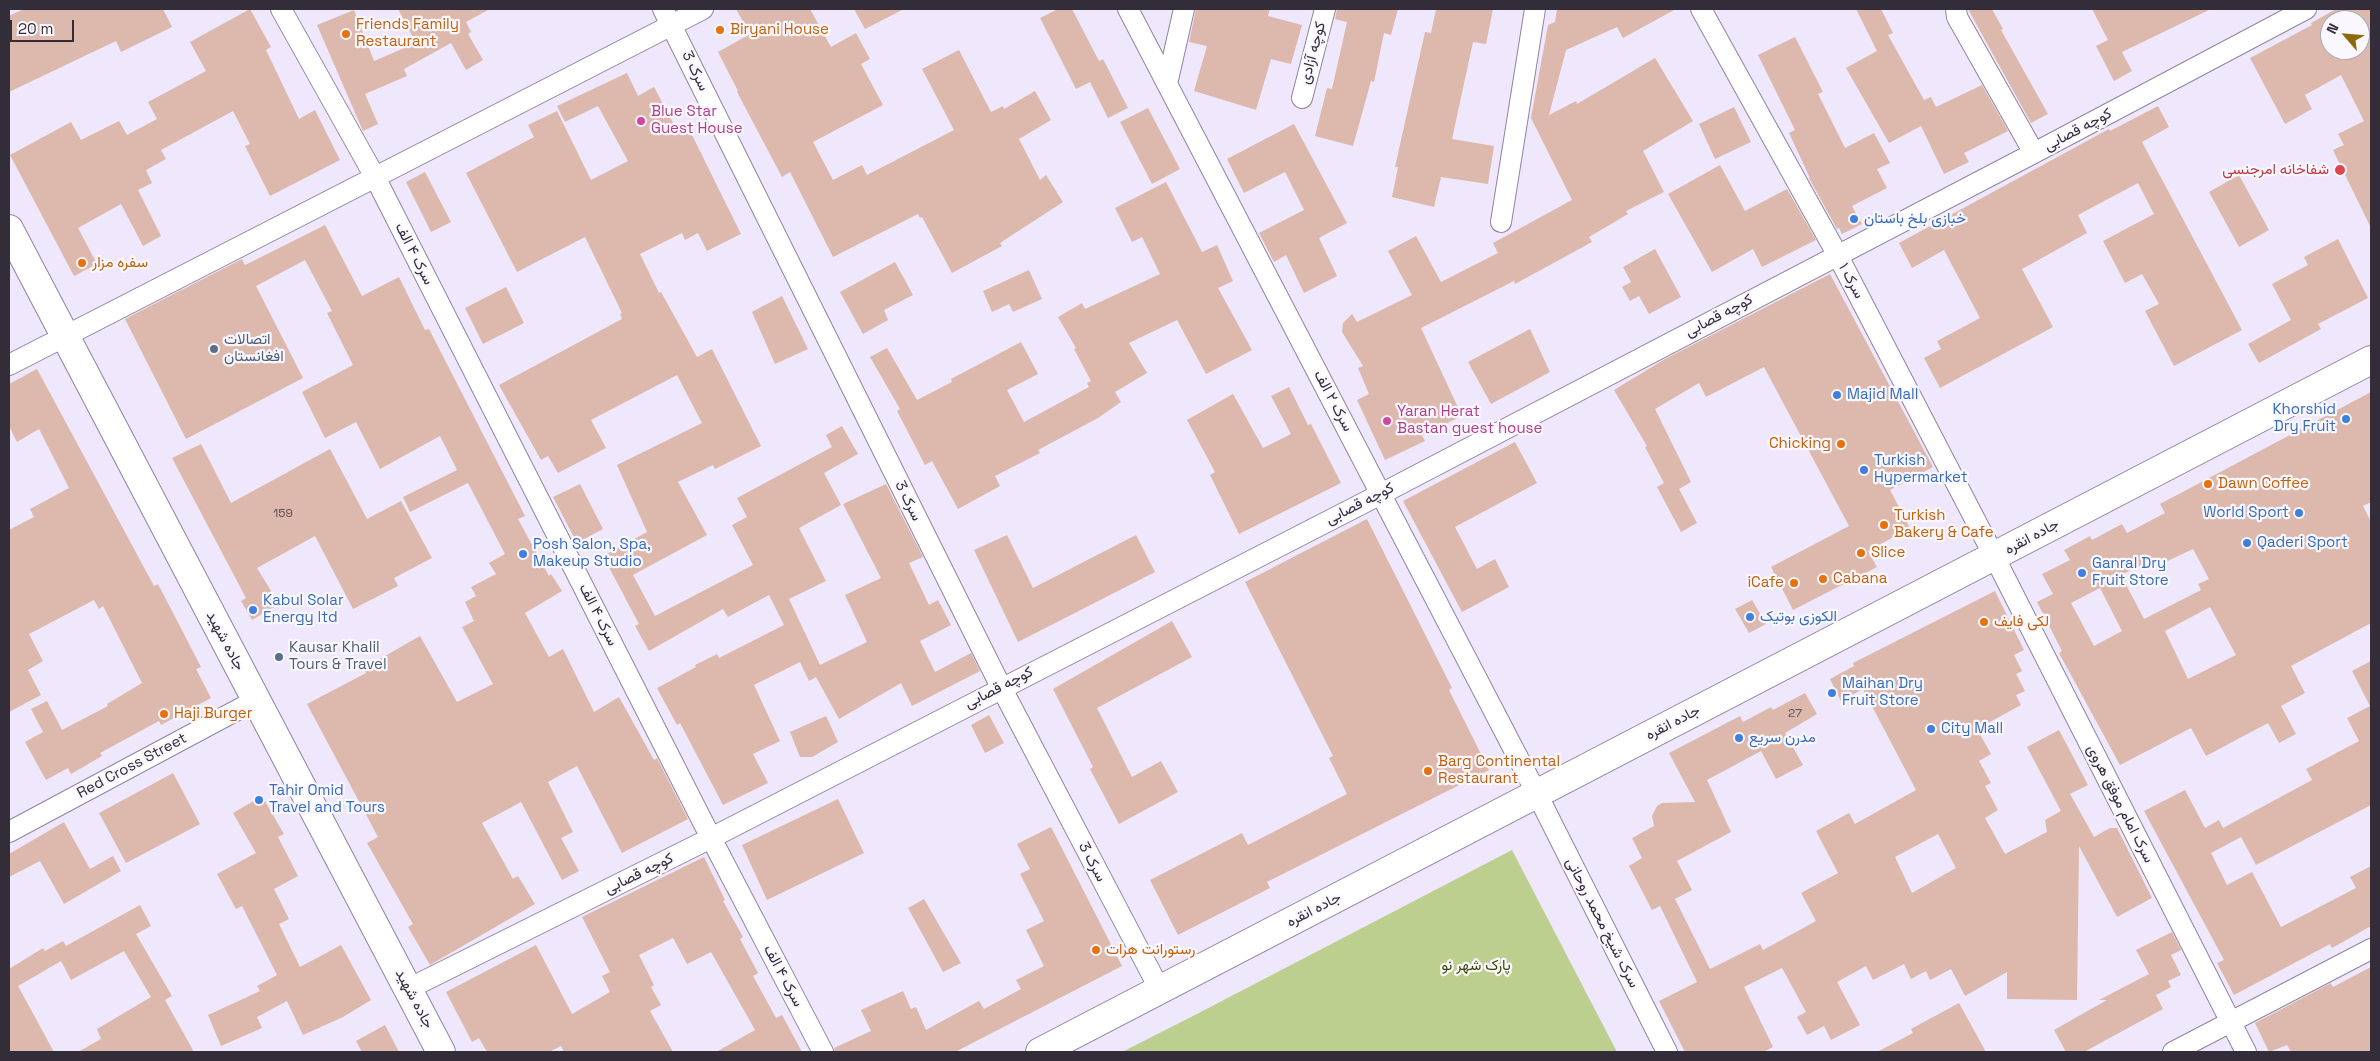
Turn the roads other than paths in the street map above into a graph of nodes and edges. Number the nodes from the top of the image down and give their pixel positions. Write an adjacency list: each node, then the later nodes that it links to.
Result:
1 (280, 9): 14 (street, سرک ۴ الف)
2 (703, 9): 10 (street)
3 (1128, 9): 11 (street, سرک ۲ الف)
4 (1184, 9): 11 (street)
5 (1325, 9): 12 (street, کوچه آزادی)
6 (1535, 9): 15 (street)
7 (1702, 9): 17 (street, سرک ۱)
8 (1956, 9): 13 (street)
9 (2306, 9): 13 (street, کوچه قصابی)
10 (667, 17): 14 (street); 23 (street, سرک 3)
11 (1167, 84): 21 (street, سرک ۲ الف)
12 (1302, 98)
13 (2034, 153): 17 (street, کوچه قصابی)
14 (375, 177): 18 (street); 27 (street, سرک ۴ الف)
15 (1501, 222)
16 (9, 229): 18 (main road, جاده شهید)
17 (1837, 254): 21 (street, کوچه قصابی); 22 (street, سرک ۱)
18 (65, 336): 20 (street); 24 (main road, جاده شهید)
19 (2371, 360): 22 (main road, جاده انقره)
20 (9, 365)
21 (1381, 494): 23 (street, کوچه قصابی); 25 (street, سرک ۲ الف)
22 (1994, 556): 25 (main road, جاده انقره); 31 (street, سرک امام موفق هروی)
23 (1001, 687): 27 (street, کوچه قصابی); 30 (street, سرک 3)
24 (256, 700): 26 (street, Red Cross Street); 29 (main road, جاده شهید)
25 (1537, 794): 30 (main road, جاده انقره); 35 (street, سرک شیخ محمد روحانی)
26 (9, 832)
27 (711, 838): 29 (street, کوچه قصابی); 33 (street, سرک ۴ الف)
28 (2371, 949): 31 (street)
29 (408, 989): 32 (main road, جاده شهید)
30 (1160, 990): 34 (main road, جاده انقره)
31 (2231, 1023): 36 (street); 37 (street, سرک امام موفق هروی)
32 (441, 1052)
33 (823, 1052)
34 (1040, 1052)
35 (1667, 1052)
36 (2173, 1052)
37 (2246, 1052)

